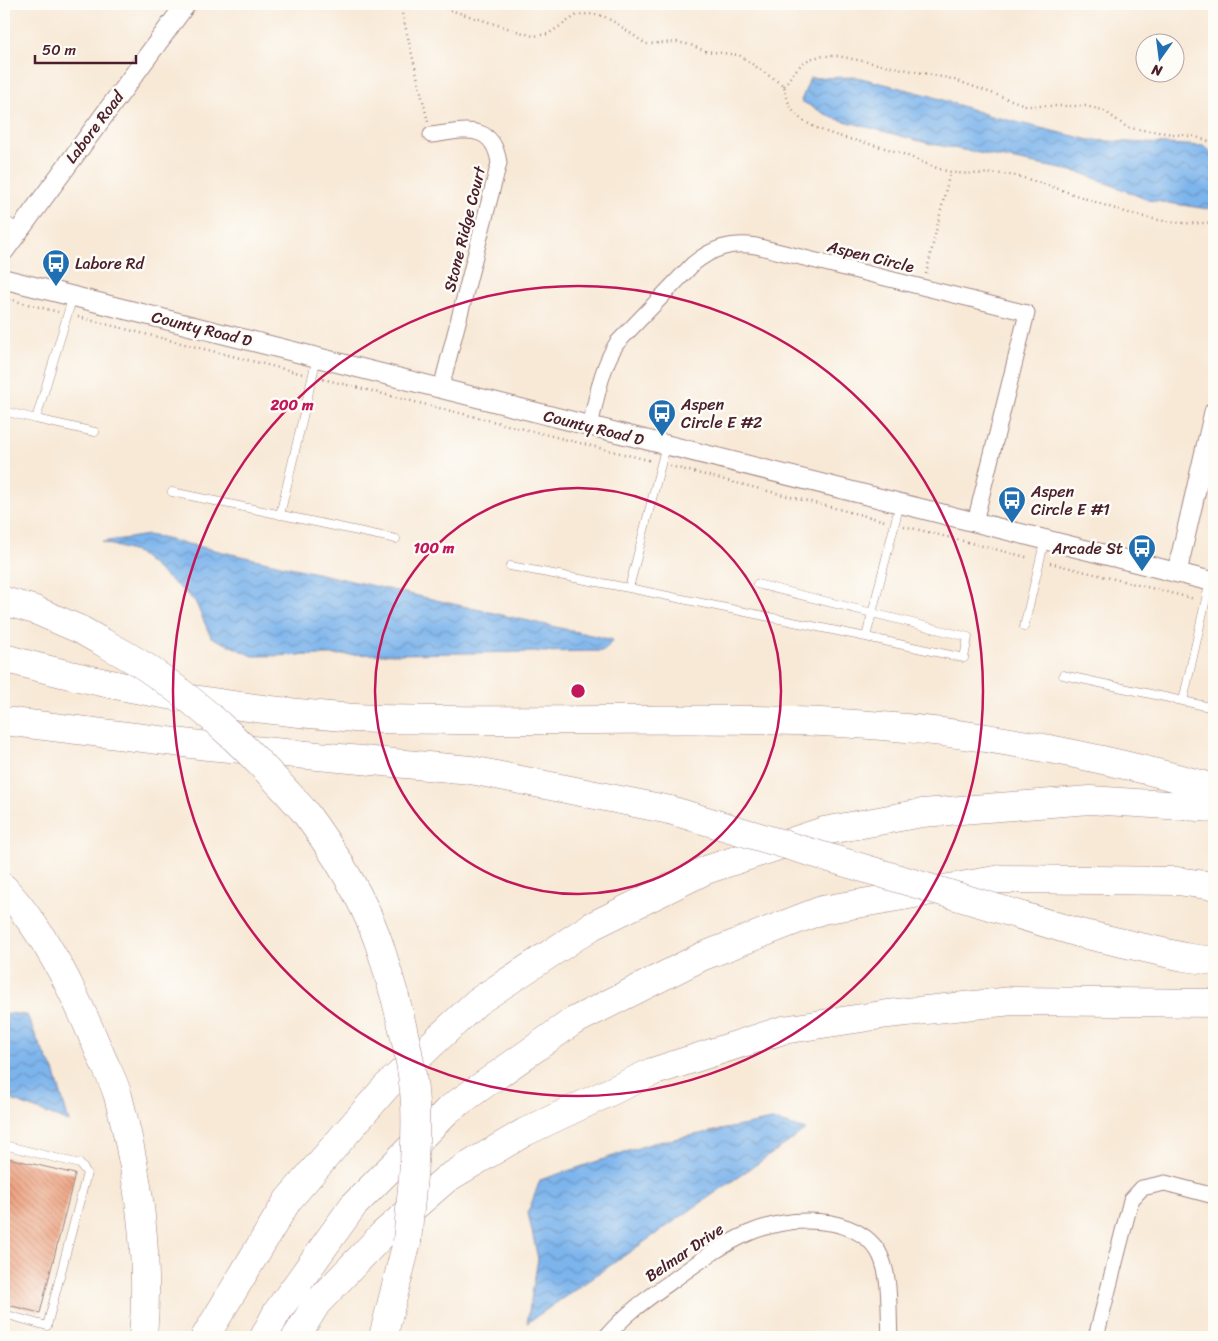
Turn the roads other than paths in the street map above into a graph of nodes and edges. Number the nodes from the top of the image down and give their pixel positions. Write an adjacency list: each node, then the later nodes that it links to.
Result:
1 (186, 4): 3 (street, Labore Road)
2 (432, 135): 8 (street, Stone Ridge Court)
3 (12, 224): 4 (street, Labore Road)
4 (4, 251)
5 (4, 279): 6 (street, County Road D)
6 (73, 296): 7 (street, County Road D); 11 (lane)
7 (317, 358): 8 (street, County Road D); 17 (lane)
8 (441, 388): 12 (street, County Road D)
9 (4, 411): 11 (lane)
10 (1214, 412): 22 (street)
11 (36, 419): 13 (lane)
12 (590, 426): 14 (street, County Road D); 18 (street, Aspen Circle)
13 (94, 432)
14 (666, 444): 16 (street, County Road D); 25 (lane)
15 (172, 492): 17 (lane)
16 (900, 503): 18 (street, County Road D); 27 (lane)
17 (280, 515): 19 (lane)
18 (975, 522): 20 (street, County Road D)
19 (396, 539)
20 (1045, 539): 22 (street, County Road D); 28 (lane)
21 (510, 566): 25 (lane)
22 (1176, 572): 23 (street, County Road D)
23 (1212, 581): 32 (lane)
24 (757, 584): 27 (lane)
25 (629, 588): 29 (lane)
26 (4, 601): 48 (highway, bridge)
27 (872, 614): 29 (lane); 29 (lane)
28 (1024, 627)
29 (866, 637)
30 (4, 658): 35 (highway)
31 (1063, 675): 32 (lane)
32 (1183, 701): 33 (lane)
33 (1214, 708)
34 (4, 721): 39 (highway, bridge)
35 (1214, 788)
36 (1214, 808): 45 (highway)
37 (1214, 886): 46 (highway)
38 (4, 888): 44 (highway)
39 (1214, 962)
40 (1214, 1003): 47 (highway)
41 (4, 1145): 43 (lane)
42 (1214, 1196): 51 (street)
43 (4, 1314)
44 (143, 1337)
45 (205, 1337)
46 (264, 1337)
47 (296, 1337)
48 (383, 1337)
49 (606, 1337): 50 (street, Belmar Drive)
50 (890, 1337)
51 (1096, 1337)

